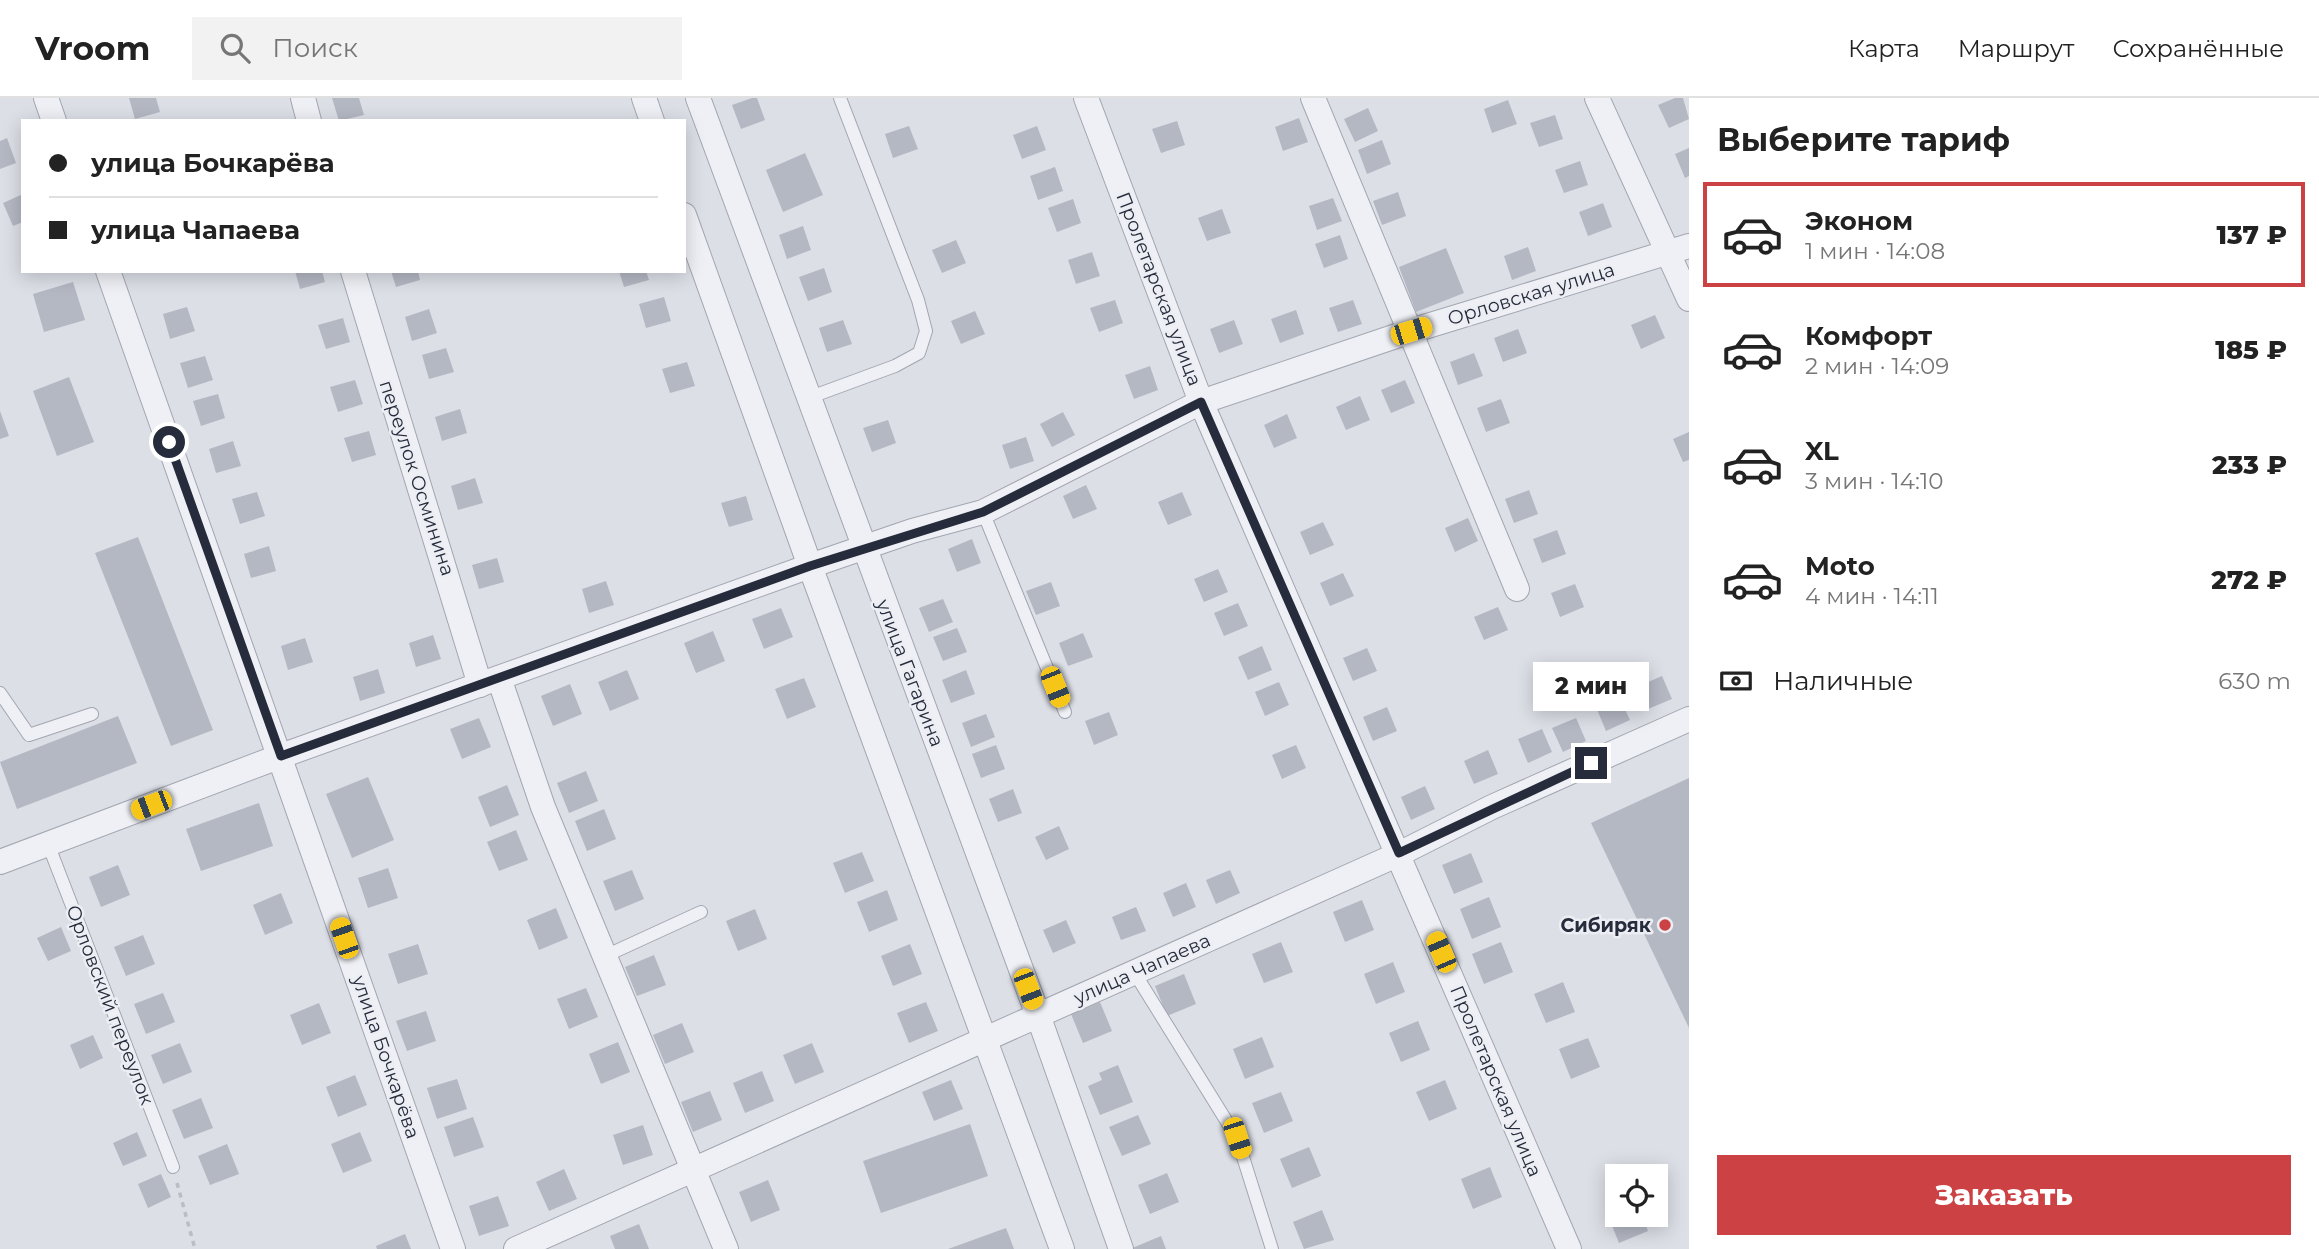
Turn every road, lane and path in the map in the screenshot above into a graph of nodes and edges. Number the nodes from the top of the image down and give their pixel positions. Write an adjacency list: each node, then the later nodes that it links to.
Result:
1 (46, 98): 9 (street)
2 (303, 98): 10 (street)
3 (644, 98): 11 (street)
4 (698, 98): 18 (street, улица Гагарина)
5 (840, 98): 18 (lane)
6 (1086, 98): 19 (street, Пролетарская улица)
7 (1313, 98): 17 (street)
8 (1597, 98): 13 (street)
9 (53, 119)
10 (308, 119)
11 (651, 119)
12 (686, 221): 22 (street)
13 (1679, 249): 16 (street); 17 (street, Орловская улица)
14 (109, 273): 29 (street, улица Бочкарёва)
15 (354, 273): 24 (street, переулок Осминина)
16 (1689, 299)
17 (1411, 331): 19 (street, Орловская улица); 23 (street)
18 (808, 398): 21 (street, улица Гагарина)
19 (1201, 402): 20 (street, Орловская улица); 31 (street, Пролетарская улица)
20 (983, 512): 21 (street, Орловская улица); 26 (lane)
21 (863, 549): 22 (street, Орловская улица); 36 (street, улица Гагарина)
22 (810, 566): 24 (street, Орловская улица); 37 (street)
23 (1517, 589)
24 (490, 681): 29 (street, Орловская улица); 34 (street, переулок Осминина)
25 (0, 693): 27 (lane)
26 (1065, 712)
27 (92, 714)
28 (1689, 719): 31 (street, улица Чапаева)
29 (281, 756): 30 (street, Орловская улица); 41 (street, улица Бочкарёва)
30 (48, 844): 32 (street, Орловская улица); 38 (lane, Орловский переулок)
31 (1399, 853): 35 (street, улица Чапаева); 47 (street, Пролетарская улица)
32 (0, 862)
33 (701, 912): 34 (lane)
34 (603, 957): 39 (street, переулок Осминина)
35 (1134, 972): 36 (street, улица Чапаева); 46 (lane)
36 (1038, 1015): 37 (street, улица Чапаева); 45 (street, улица Гагарина)
37 (984, 1040): 39 (street, улица Чапаева); 44 (street)
38 (173, 1167): 40 (path)
39 (694, 1169): 42 (street, улица Чапаева); 43 (street, переулок Осминина)
40 (195, 1249)
41 (453, 1249)
42 (516, 1249)
43 (726, 1249)
44 (1062, 1249)
45 (1121, 1249)
46 (1272, 1249)
47 (1569, 1249)

